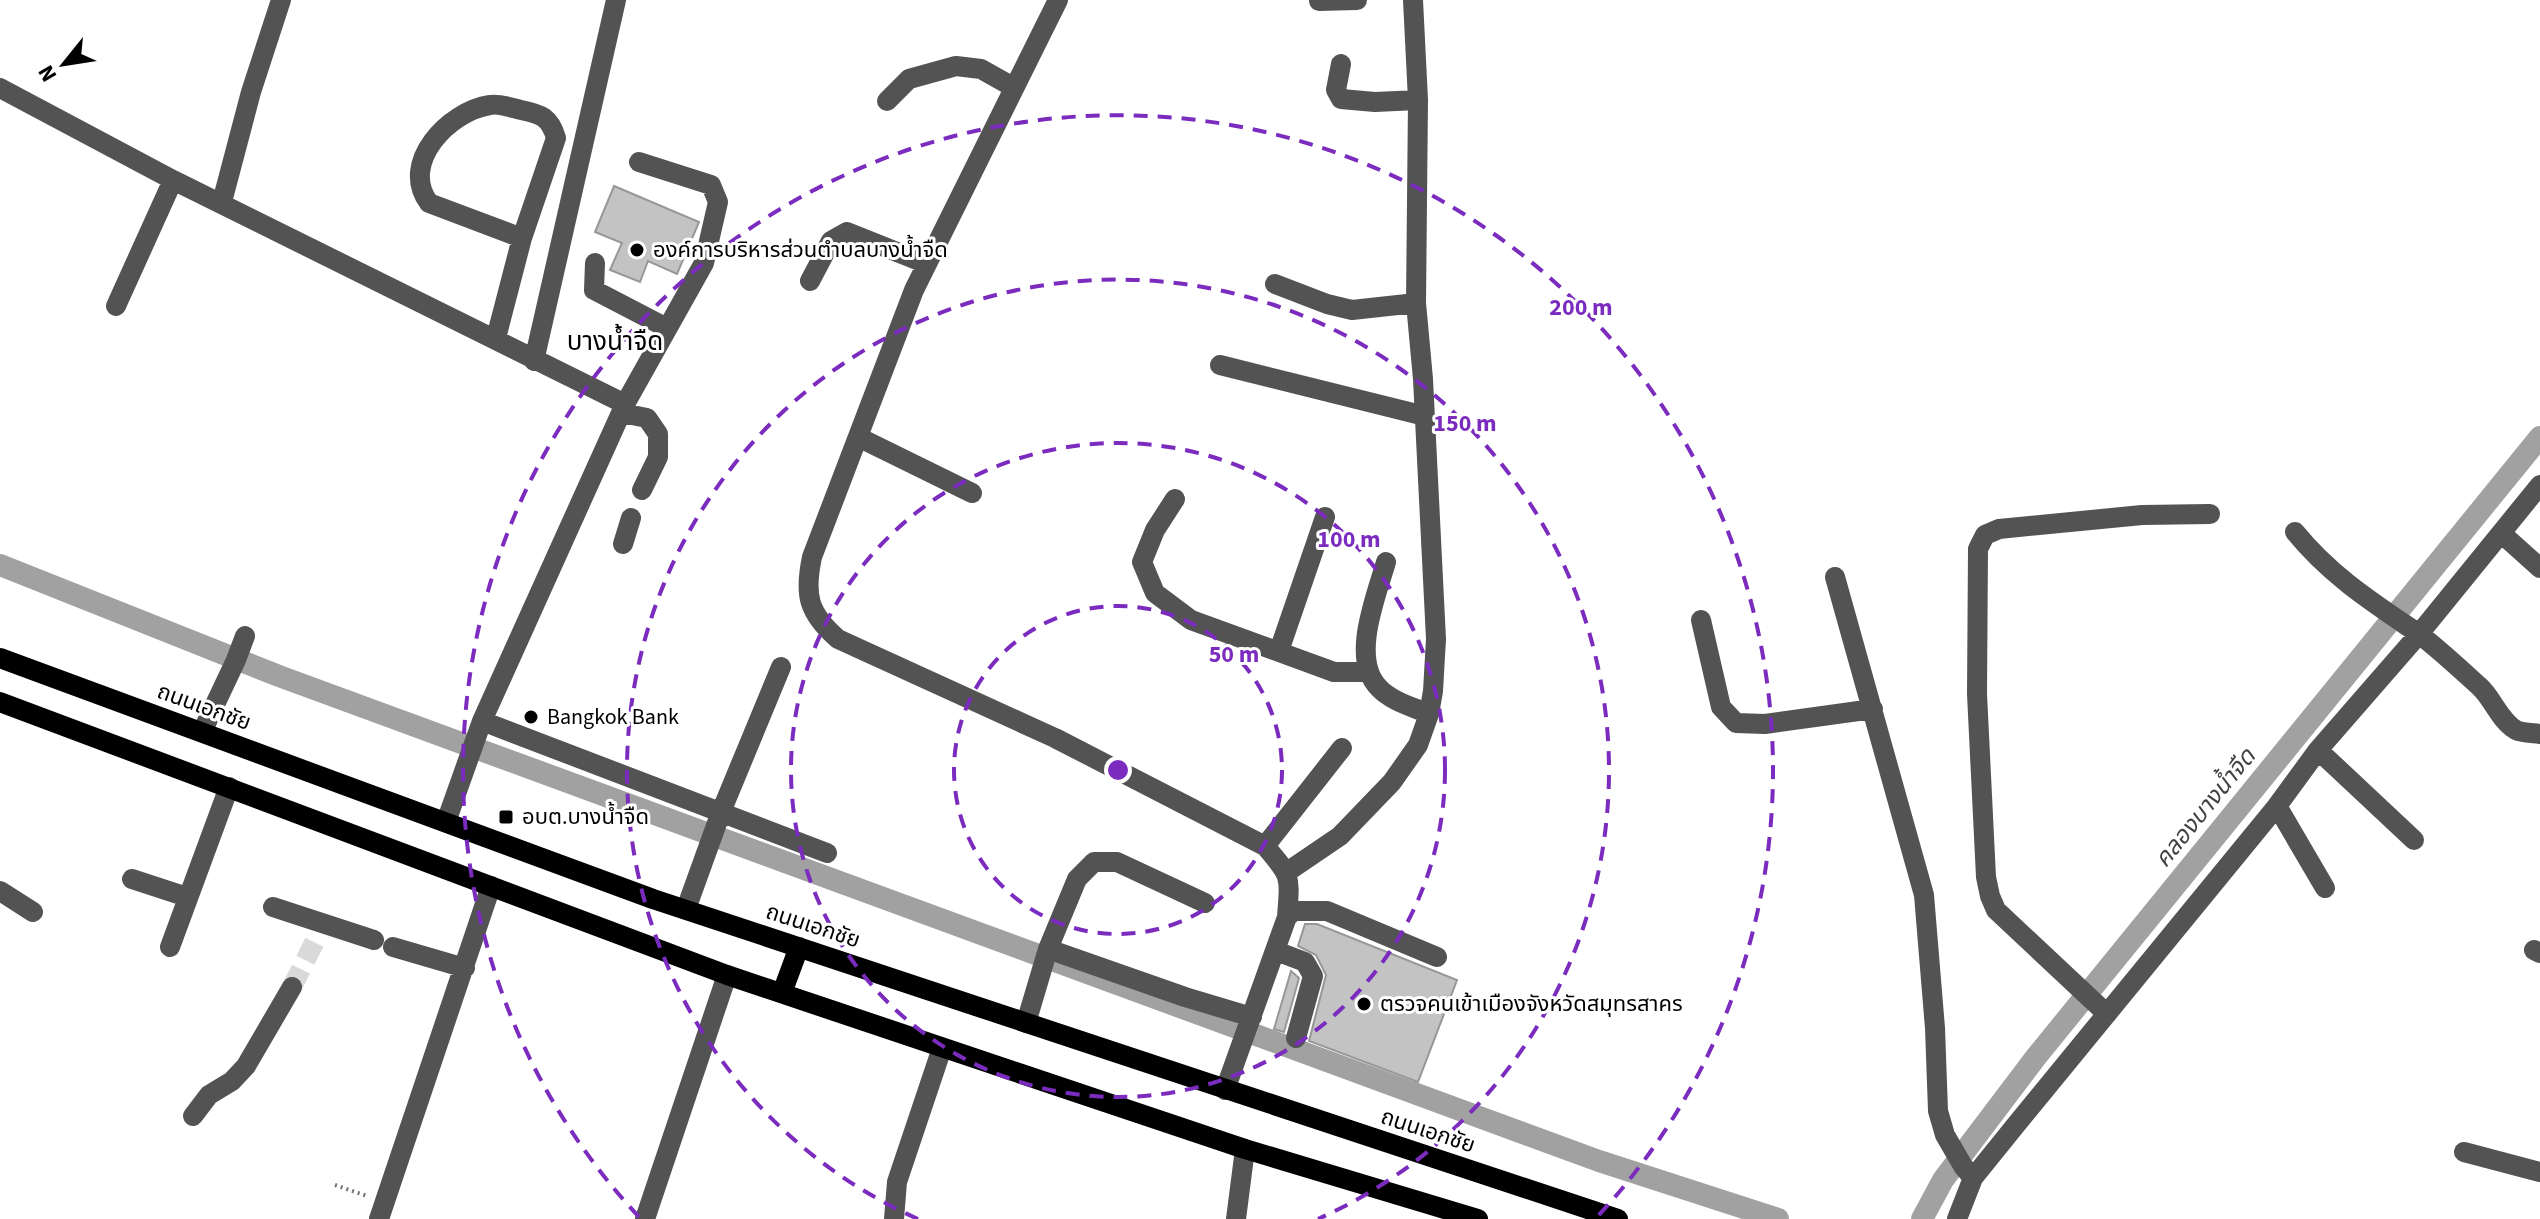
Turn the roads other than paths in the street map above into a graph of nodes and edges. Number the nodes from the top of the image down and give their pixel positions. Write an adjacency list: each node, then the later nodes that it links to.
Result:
1 (281, 0): 14 (street)
2 (616, 0): 24 (street)
3 (1058, 0): 8 (street)
4 (1357, 0): 6 (street)
5 (1413, 0): 10 (street)
6 (1319, 1)
7 (1341, 64): 10 (street)
8 (1013, 87): 11 (street); 17 (street)
9 (0, 88): 13 (street)
10 (1418, 100): 20 (street)
11 (887, 101)
12 (639, 162): 22 (street)
13 (173, 180): 14 (street); 21 (street)
14 (222, 202): 23 (street)
15 (522, 238): 15 (street); 23 (street)
16 (595, 263): 22 (street)
17 (927, 264): 18 (street); 28 (street)
18 (810, 281)
19 (1275, 284): 20 (street)
20 (1416, 303): 27 (street)
21 (116, 306)
22 (667, 328): 26 (street)
23 (496, 338): 24 (street)
24 (534, 361): 26 (street)
25 (1220, 365): 27 (street)
26 (623, 408): 30 (street); 52 (street)
27 (1425, 416): 51 (street)
28 (858, 437): 31 (street); 62 (street)
29 (2540, 485): 37 (street)
30 (642, 490)
31 (972, 493)
32 (1175, 499): 45 (street)
33 (2210, 514): 84 (street)
34 (1325, 517): 45 (street)
35 (631, 518): 38 (street)
36 (2295, 532): 43 (street)
37 (2501, 533): 40 (street); 43 (street)
38 (623, 544)
39 (1386, 562): 48 (street)
40 (2540, 568)
41 (1835, 577): 50 (street)
42 (1701, 620): 50 (street)
43 (2412, 630): 54 (street); 56 (street)
44 (240, 648): 53 (street)
45 (1279, 651): 48 (street)
46 (0, 658): 53 (main road, ถนนเอกชัย)
47 (781, 667): 59 (street)
48 (1366, 672): 51 (street)
49 (0, 702): 57 (main road)
50 (1873, 709): 93 (street)
51 (1429, 714): 64 (street)
52 (480, 727): 59 (street); 60 (street)
53 (202, 732): 60 (main road, ถนนเอกชัย)
54 (2540, 734)
55 (1342, 748): 62 (street)
56 (2318, 750): 58 (street); 61 (street)
57 (229, 787): 66 (main road); 69 (street)
58 (2277, 806): 67 (street); 84 (street)
59 (719, 819): 63 (street); 72 (street)
60 (446, 822): 72 (main road, ถนนเอกชัย)
61 (2414, 840)
62 (1265, 846): 64 (street)
63 (827, 853)
64 (1287, 872): 74 (street)
65 (132, 879): 69 (street)
66 (491, 886): 80 (street); 81 (main road)
67 (2325, 888)
68 (0, 891): 73 (street)
69 (187, 897): 75 (street)
70 (1205, 903): 78 (street)
71 (273, 907): 80 (street)
72 (686, 909): 76 (main road, ถนนเอกชัย)
73 (33, 912)
74 (1287, 917): 77 (street); 79 (street)
75 (170, 947)
76 (799, 947): 83 (main road); 86 (main road, ถนนเอกชัย)
77 (1276, 951): 85 (street); 87 (street)
78 (1047, 954): 85 (street); 86 (street)
79 (1437, 957)
80 (465, 968): 95 (street)
81 (727, 975): 83 (main road); 96 (street)
82 (292, 987): 90 (street)
83 (782, 993): 88 (main road)
84 (2103, 1011): 93 (street)
85 (1252, 1017): 89 (street)
86 (1026, 1023): 89 (main road, ถนนเอกชัย)
87 (1296, 1038)
88 (942, 1048): 91 (main road); 97 (street)
89 (1225, 1090): 100 (main road, ถนนเอกชัย)
90 (193, 1116)
91 (1245, 1149): 98 (street); 99 (main road)
92 (2464, 1152): 94 (street)
93 (1968, 1172): 101 (street)
94 (2540, 1172)
95 (382, 1210)
96 (645, 1219)
97 (894, 1219)
98 (1236, 1219)
99 (1478, 1219)
100 (1618, 1219)
101 (1957, 1219)

